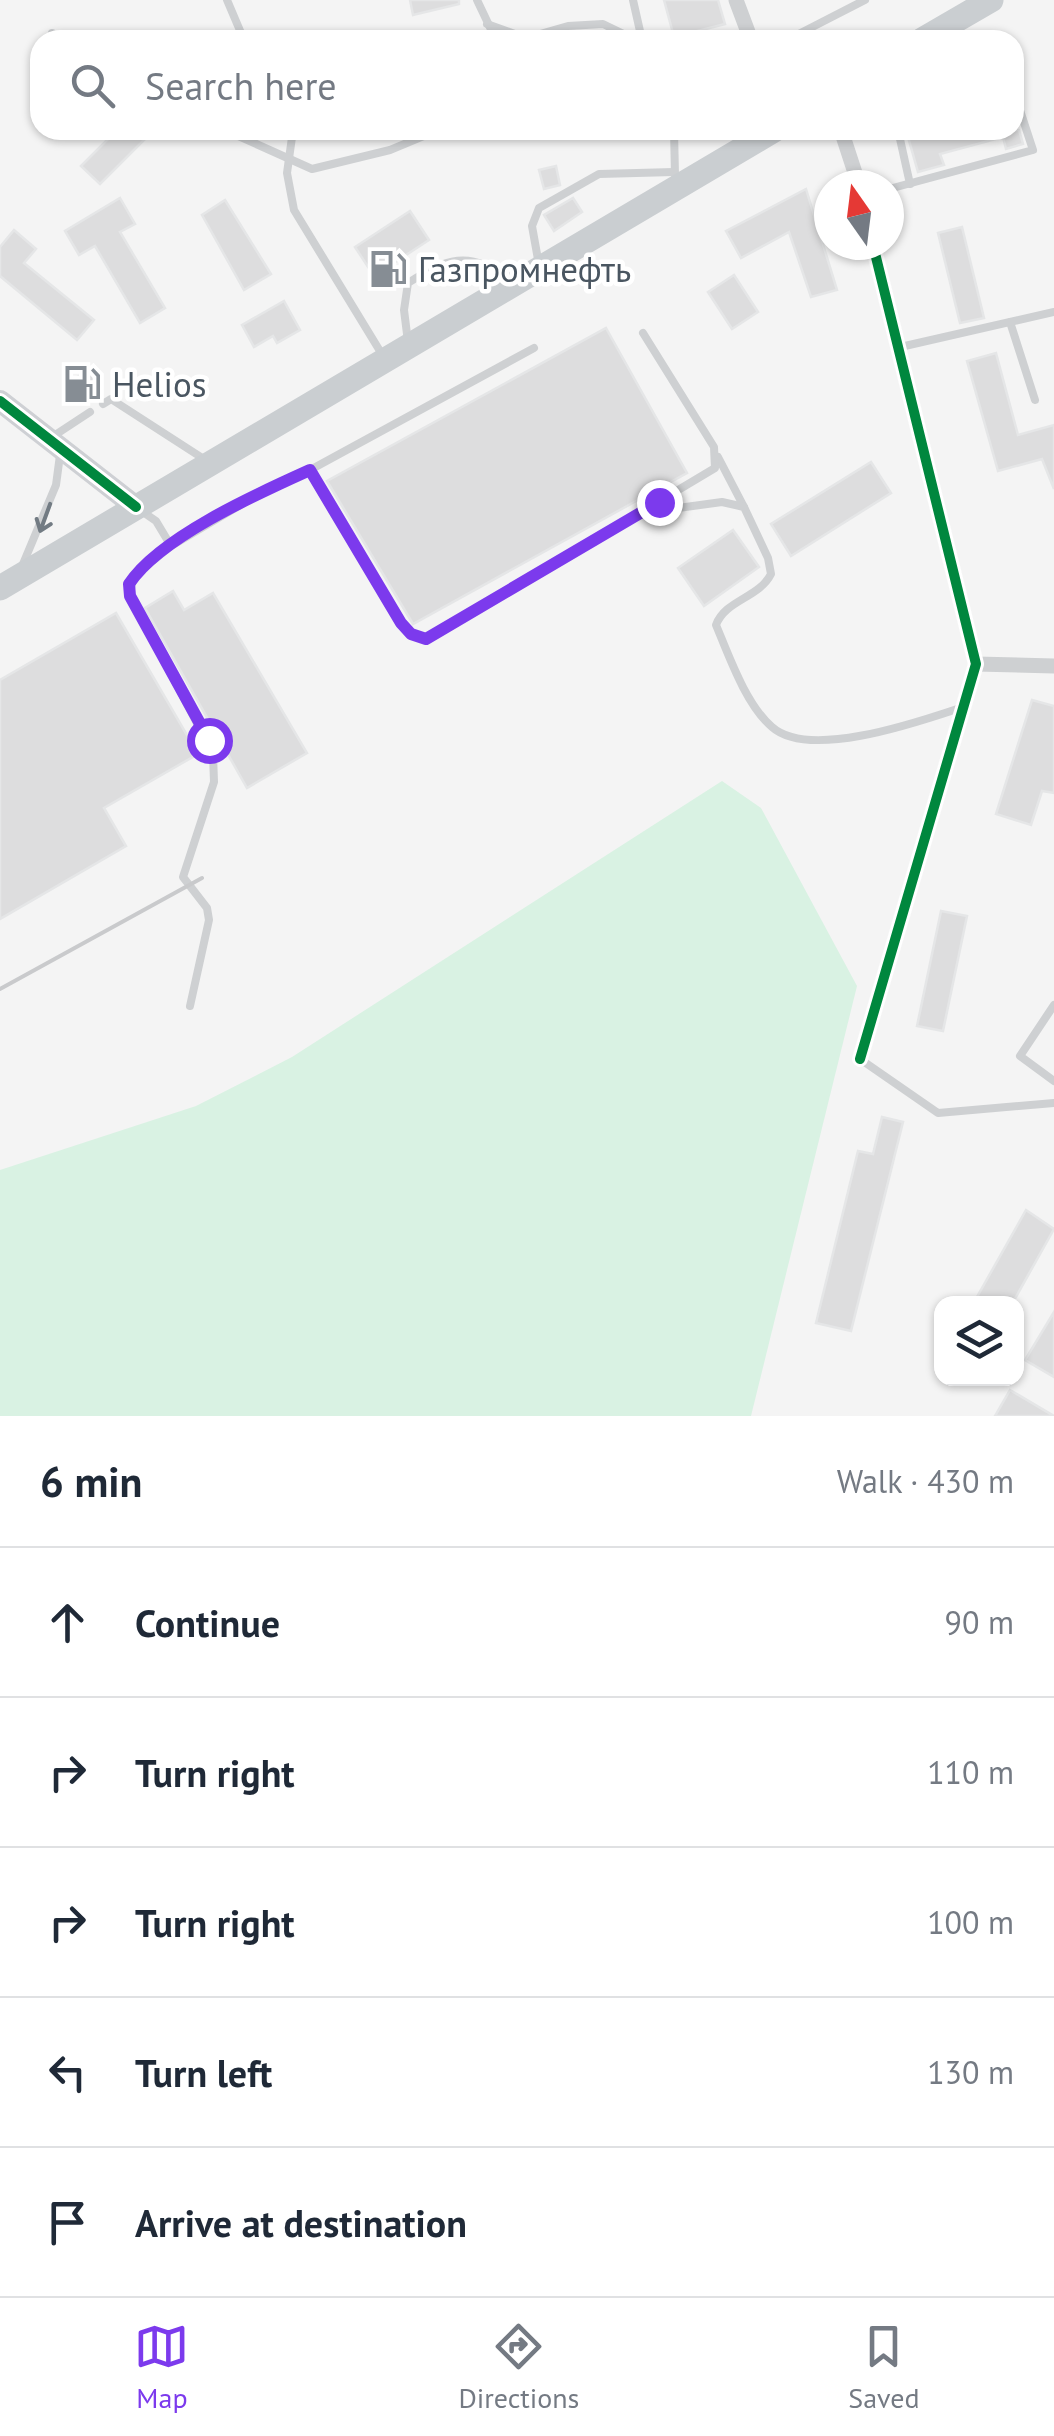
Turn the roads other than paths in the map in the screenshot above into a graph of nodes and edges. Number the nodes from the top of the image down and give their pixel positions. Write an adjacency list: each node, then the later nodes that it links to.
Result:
1 (227, 0): 8 (lane)
2 (477, 0): 7 (lane)
3 (634, 0): 13 (lane)
4 (736, 0): 14 (street)
5 (864, 0): 15 (lane)
6 (991, 0): 16 (main road)
7 (487, 24): 9 (lane); 10 (lane)
8 (240, 30)
9 (490, 30)
10 (504, 30)
11 (554, 30): 12 (lane)
12 (617, 30)
13 (638, 30)
14 (747, 30)
15 (806, 30)
16 (939, 30)
17 (1024, 123): 28 (lane)
18 (245, 140): 25 (lane)
19 (292, 140): 25 (lane)
20 (410, 140): 25 (lane)
21 (674, 140): 27 (lane)
22 (754, 140): 27 (main road)
23 (844, 140): 26 (street)
24 (900, 140): 28 (lane)
25 (288, 160): 39 (lane)
26 (855, 170)
27 (676, 180): 31 (main road); 31 (lane)
28 (910, 184): 29 (lane)
29 (904, 185)
30 (876, 260): 38 (street)
31 (540, 270): 32 (main road)
32 (514, 285): 36 (main road); 36 (lane)
33 (1054, 312): 34 (lane)
34 (1010, 322): 38 (lane); 40 (lane)
35 (643, 333): 45 (lane)
36 (409, 347): 39 (main road)
37 (534, 348): 47 (lane)
38 (896, 348): 53 (street)
39 (386, 360): 46 (main road)
40 (1034, 400)
41 (0, 401): 44 (street)
42 (103, 404): 46 (lane)
43 (90, 412): 44 (lane)
44 (54, 445): 48 (street); 52 (lane, one-way to 52)
45 (716, 453): 49 (lane); 50 (lane)
46 (210, 464): 48 (main road)
47 (310, 470): 50 (lane); 51 (lane)
48 (136, 507): 51 (lane); 52 (main road)
49 (744, 507): 50 (lane); 55 (lane)
50 (638, 514)
51 (170, 546): 57 (lane)
52 (3, 581)
53 (976, 664): 54 (street); 55 (street)
54 (1054, 666)
55 (965, 706): 58 (street)
56 (1054, 1005): 59 (lane)
57 (190, 1006)
58 (860, 1059): 60 (lane)
59 (1054, 1081)
60 (1054, 1103)

